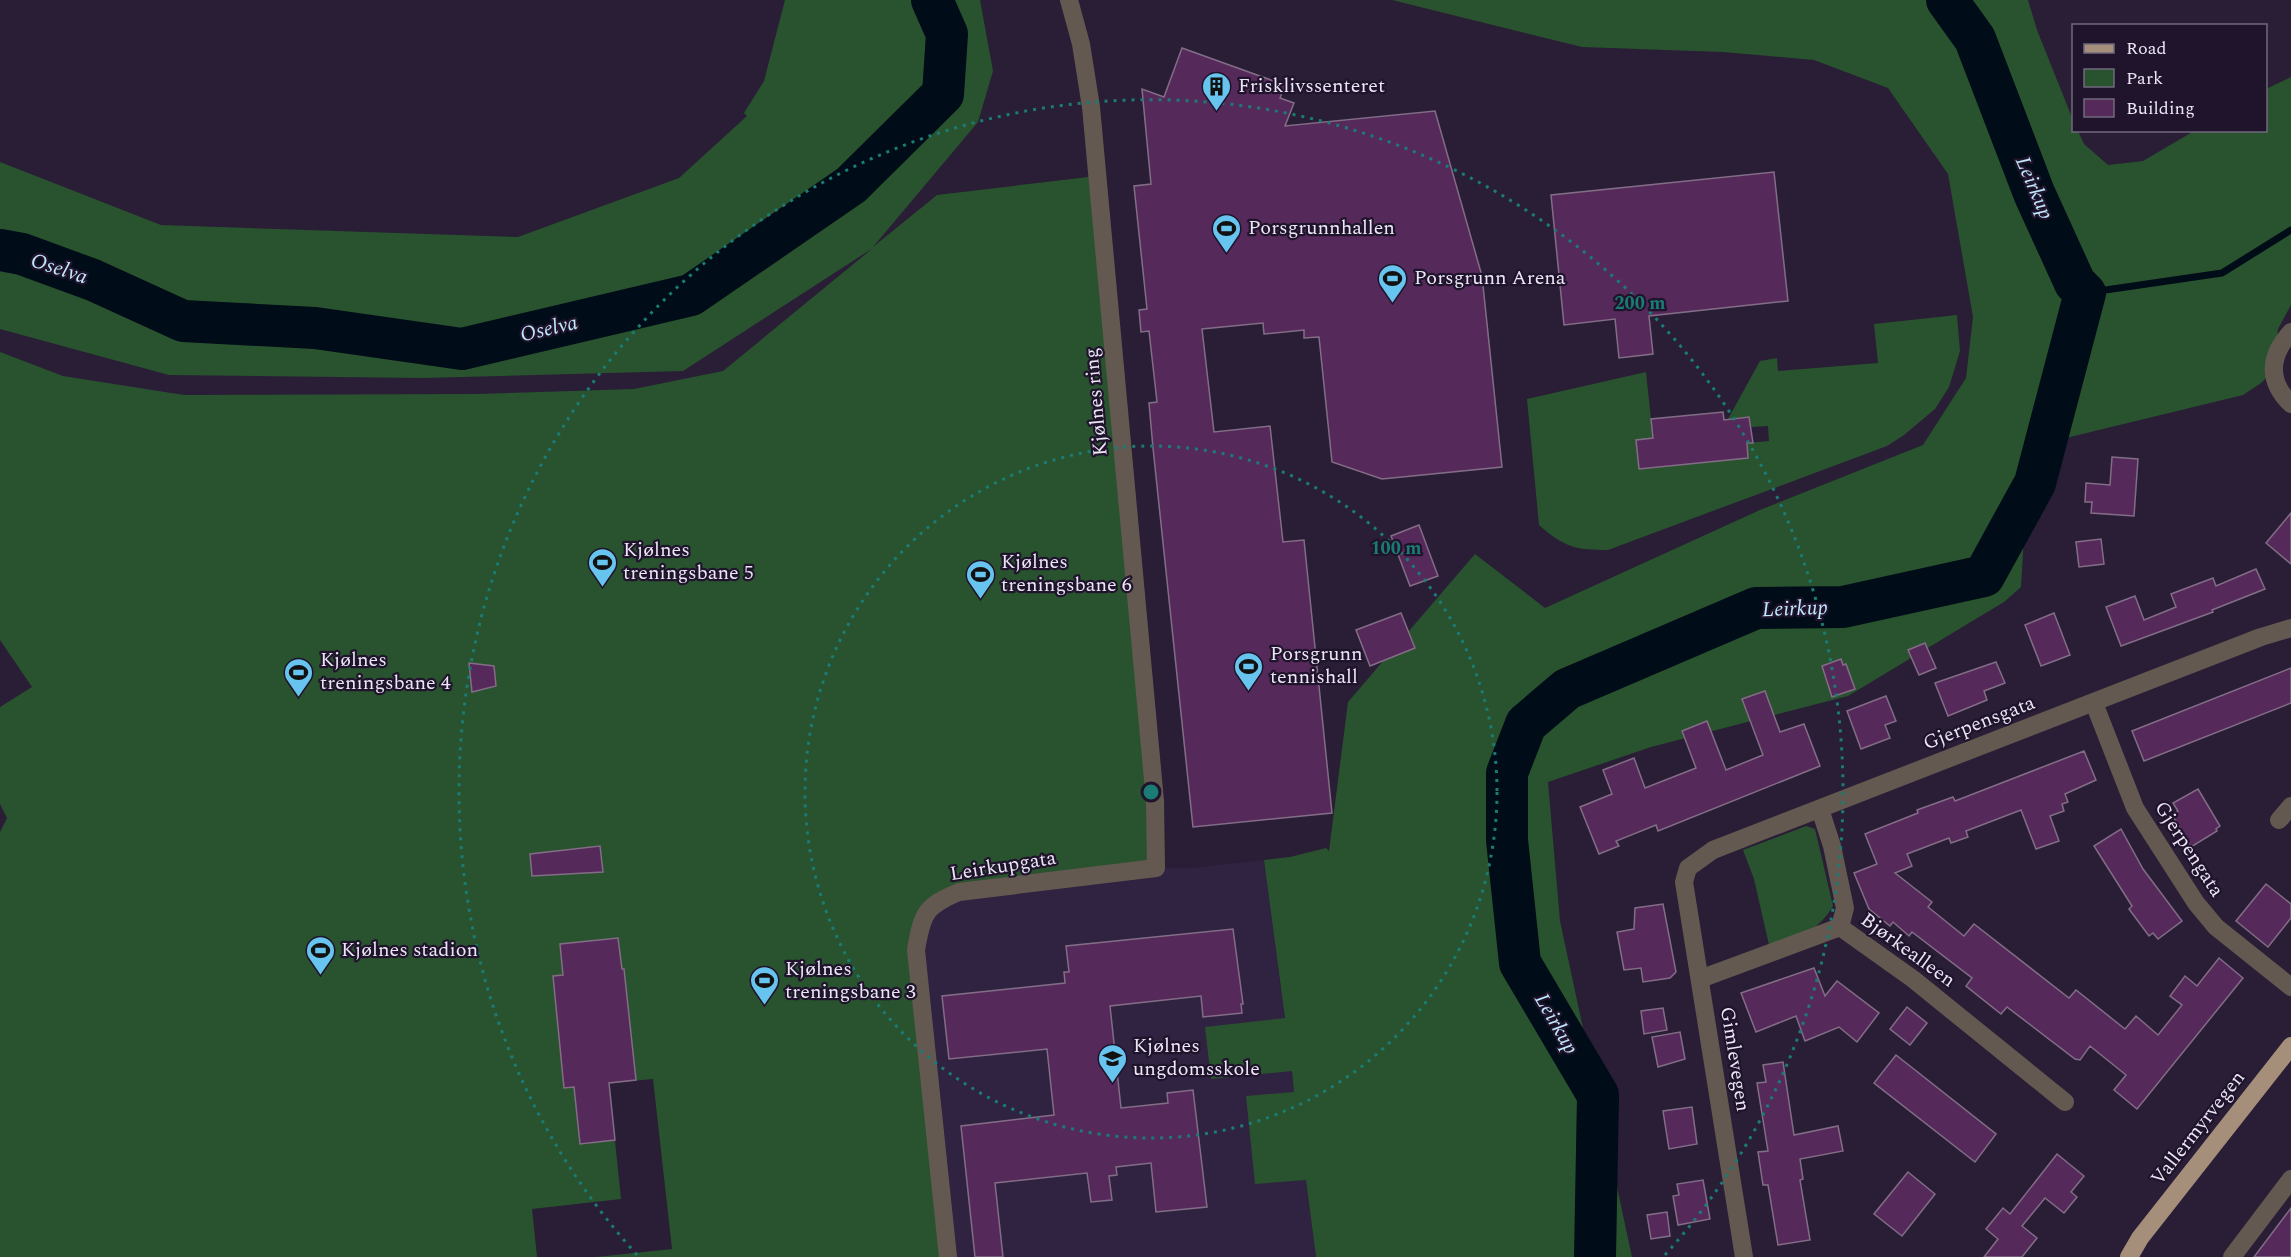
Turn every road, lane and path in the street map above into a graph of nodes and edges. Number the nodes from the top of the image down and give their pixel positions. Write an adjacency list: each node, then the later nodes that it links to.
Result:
1 (1069, 0): 6 (street, Kjølnes ring)
2 (2291, 332): 3 (street)
3 (2291, 404)
4 (2291, 628): 5 (street, Gjerpensgata)
5 (2094, 703): 8 (street, Gjerpensgata); 13 (street, Gjerpengata)
6 (1155, 801): 18 (street, Leirkupgata)
7 (2291, 806): 9 (street)
8 (1820, 809): 10 (street, Gjerpensgata); 11 (street)
9 (2279, 820)
10 (1688, 868): 12 (street, Gimlevegen)
11 (1840, 927): 12 (street, Bjørkealleen); 15 (street, Bjørkealleen)
12 (1700, 979): 19 (street, Gimlevegen)
13 (2291, 987)
14 (2291, 1047): 17 (main road, Vallermyrvegen)
15 (2066, 1102)
16 (2291, 1179): 22 (street)
17 (2140, 1238): 20 (main road, Vallermyrvegen); 21 (main road, Vallermyrvegen)
18 (948, 1257)
19 (1744, 1257)
20 (2119, 1257)
21 (2129, 1257)
22 (2232, 1257)

